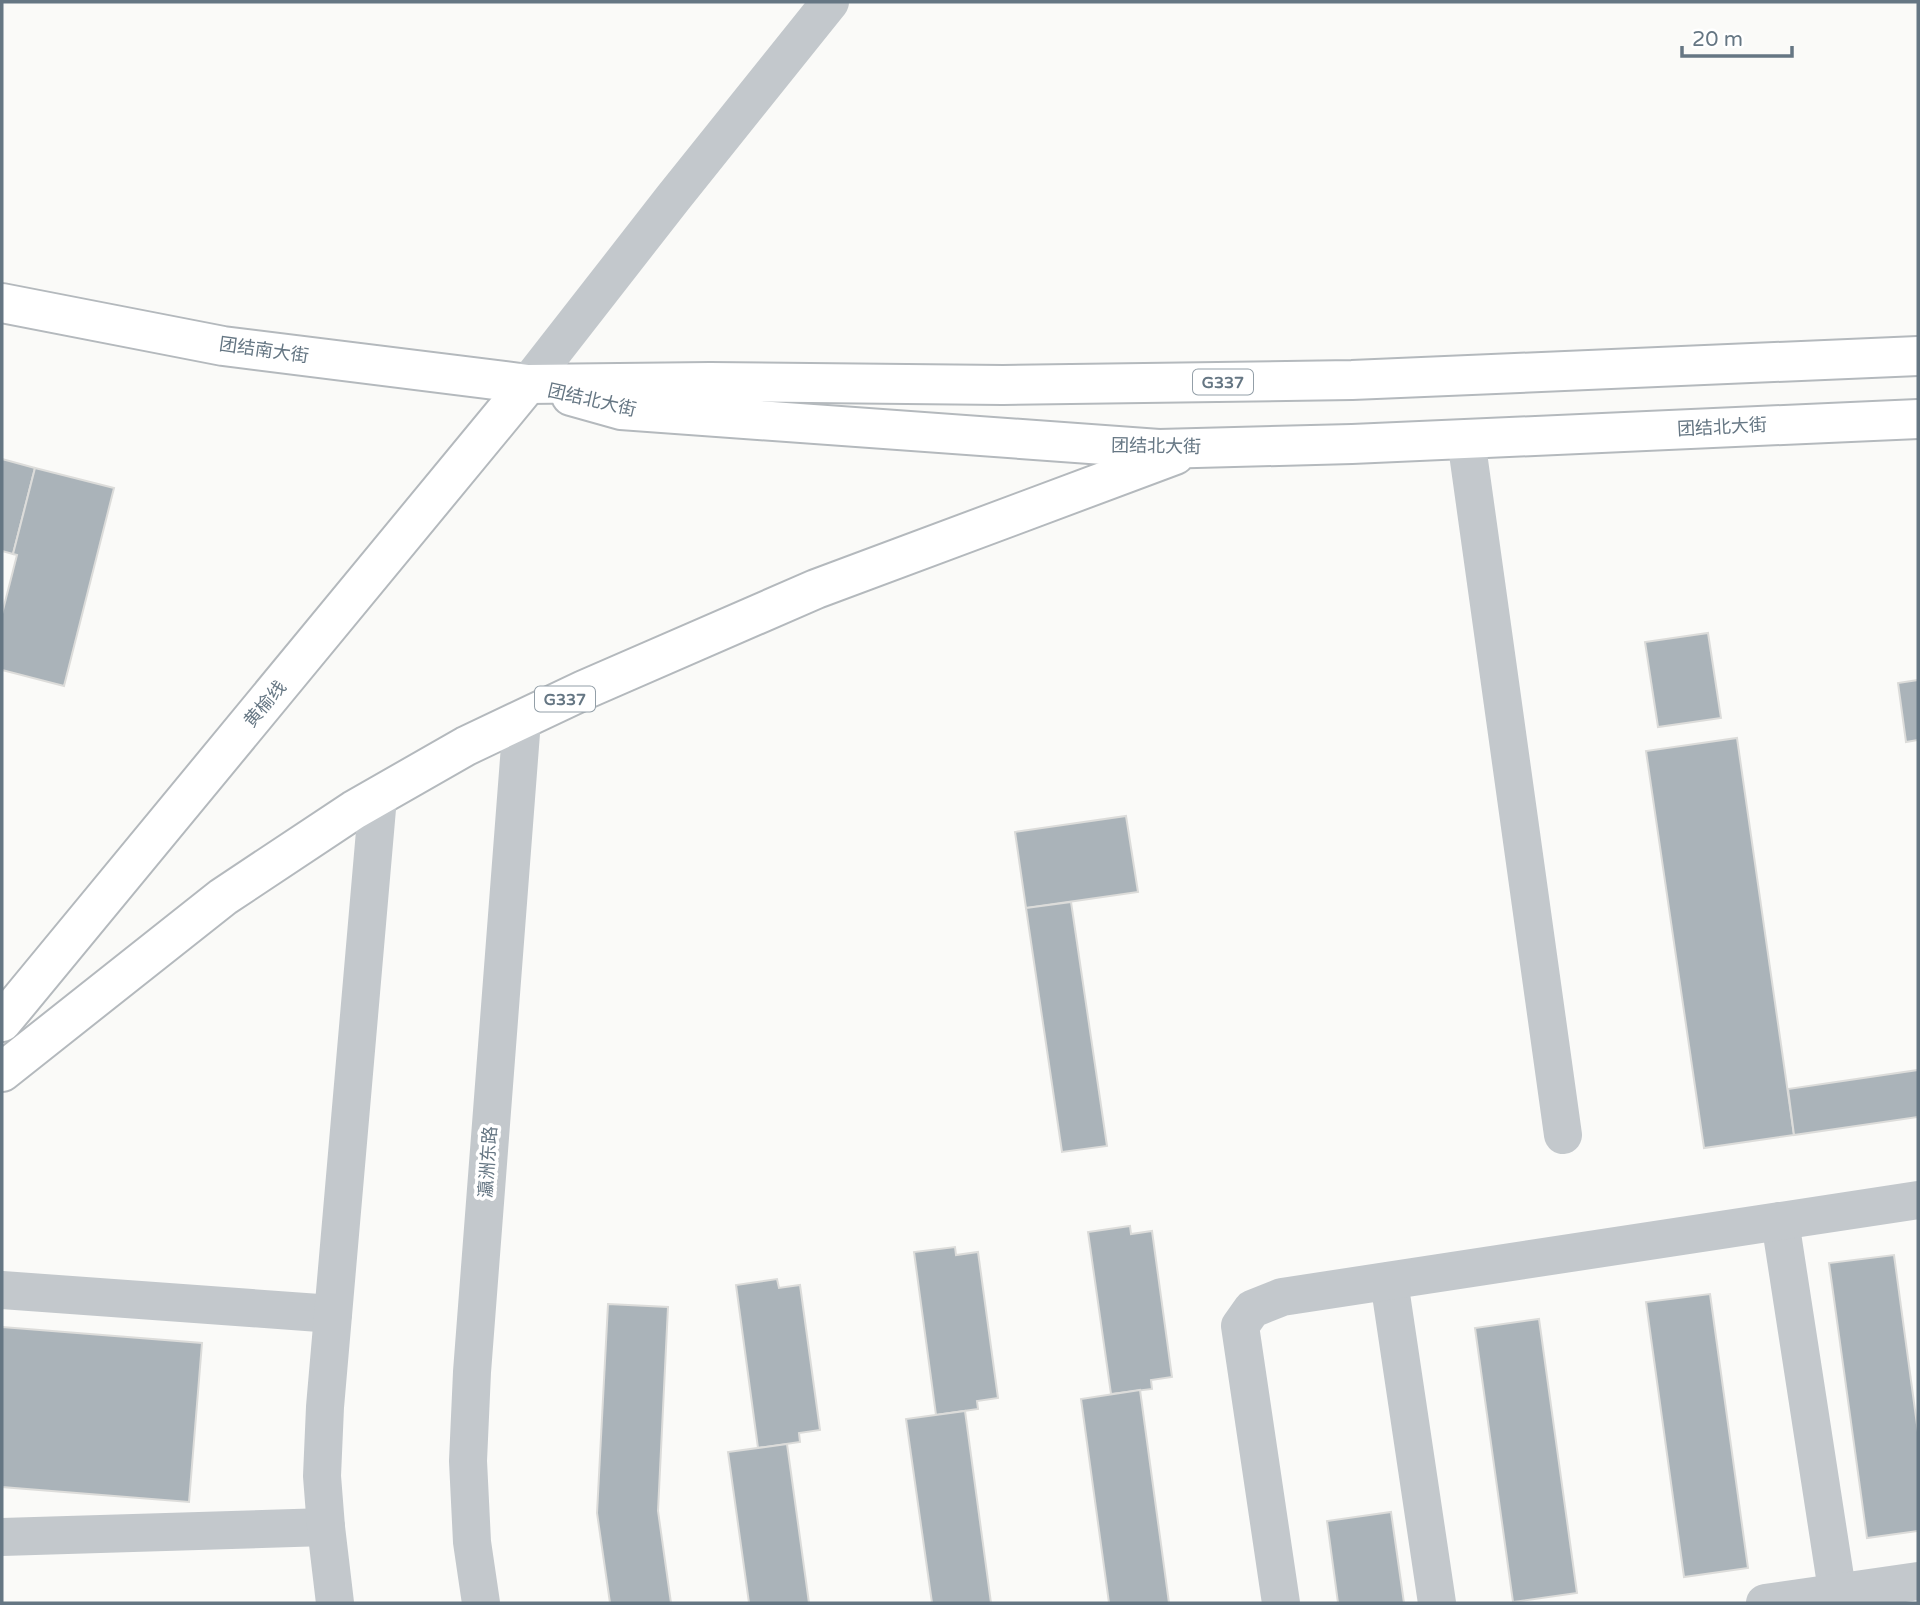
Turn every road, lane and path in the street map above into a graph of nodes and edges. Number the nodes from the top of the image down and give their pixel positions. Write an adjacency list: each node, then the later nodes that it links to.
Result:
1 (830, 2): 4 (street)
2 (2, 303): 4 (highway, 团结南大街)
3 (1918, 356): 4 (highway, 团结北大街 / G337)
4 (528, 384): 7 (highway, 团结北大街); 10 (highway, 黄榆线)
5 (1918, 419): 6 (highway, 团结北大街 / G337)
6 (1466, 439): 7 (highway, 团结北大街 / G337); 12 (street)
7 (1193, 448): 8 (highway, G337)
8 (522, 720): 9 (highway, G337); 23 (street, 瀛洲东路)
9 (378, 797): 11 (highway, G337); 17 (street)
10 (2, 1023)
11 (2, 1072)
12 (1563, 1135)
13 (1918, 1200): 14 (street)
14 (1780, 1221): 15 (street); 21 (street)
15 (1389, 1281): 24 (street); 25 (street)
16 (2, 1290): 17 (street)
17 (333, 1314): 18 (street)
18 (326, 1527): 19 (street); 22 (street)
19 (2, 1537)
20 (1918, 1581): 21 (street)
21 (1838, 1598): 26 (street)
22 (335, 1603)
23 (481, 1603)
24 (1281, 1603)
25 (1437, 1603)
26 (1765, 1603)

